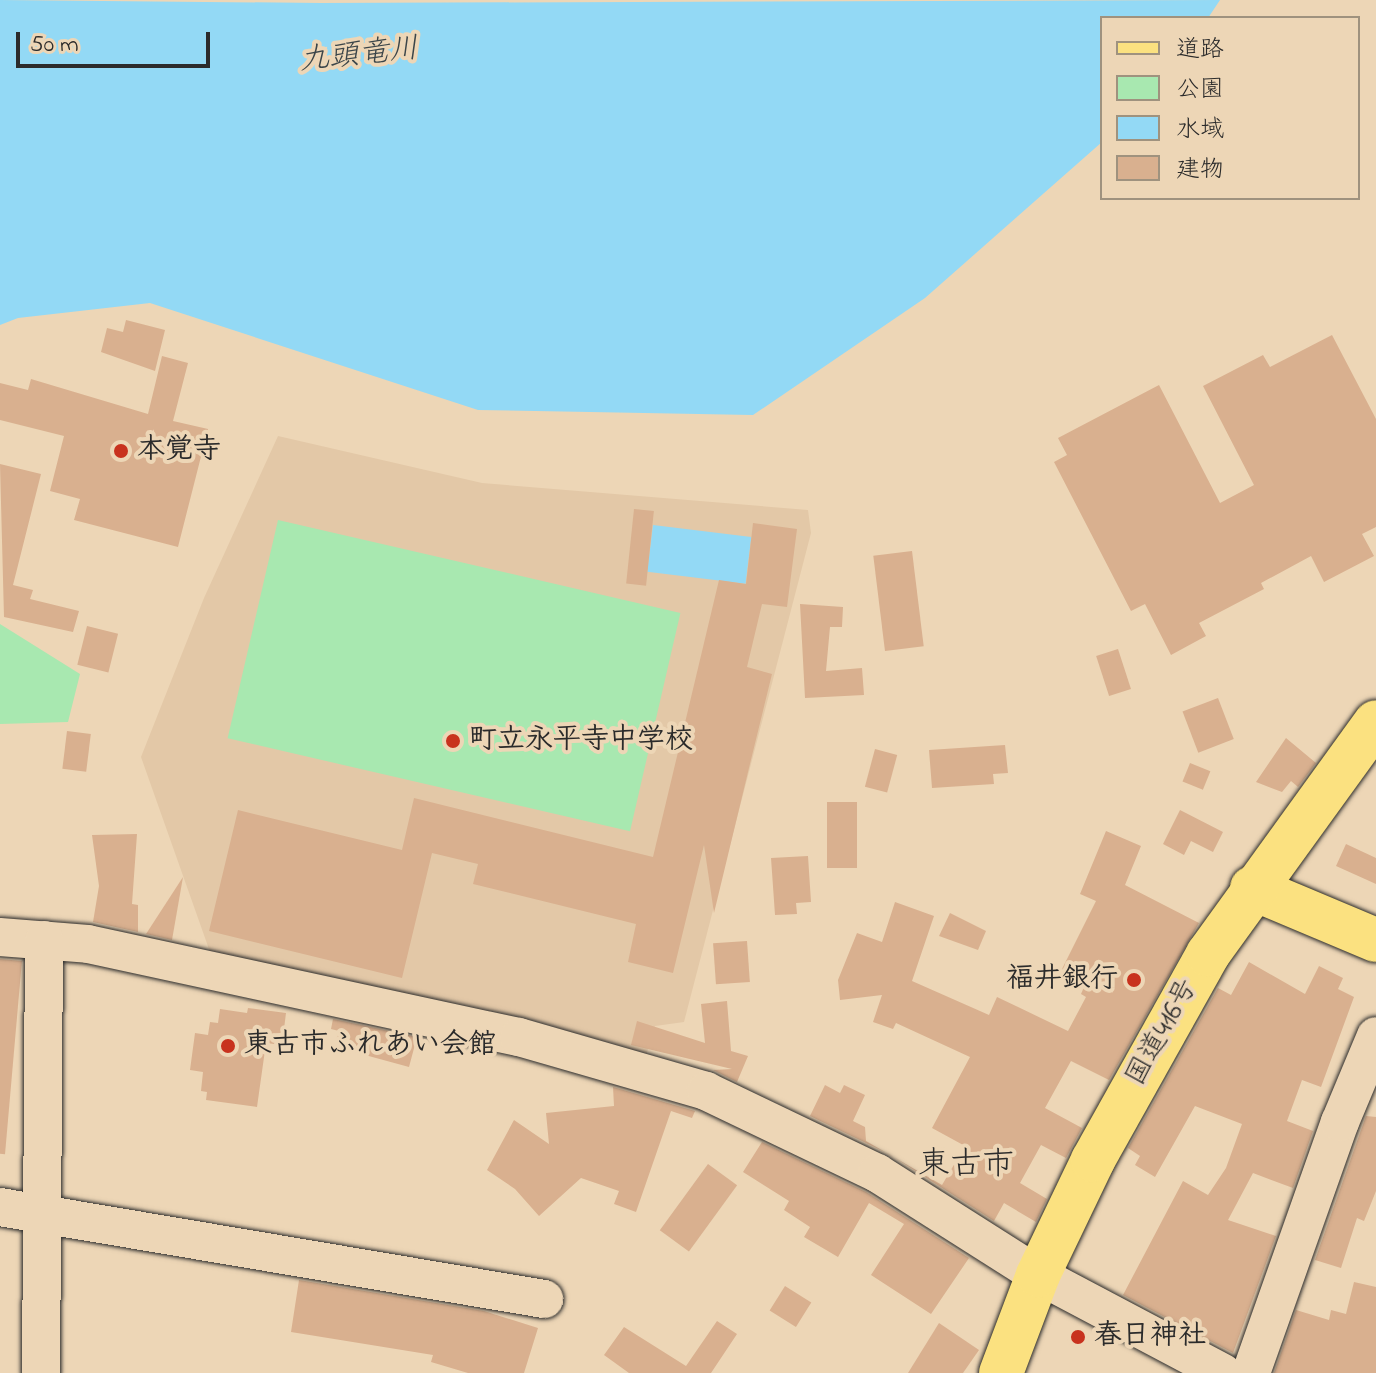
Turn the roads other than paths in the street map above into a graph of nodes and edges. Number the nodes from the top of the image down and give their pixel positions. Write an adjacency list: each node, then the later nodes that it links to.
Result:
1 (1376, 722): 2 (main road, 国道416号)
2 (1252, 888): 5 (main road); 9 (main road, 国道416号)
3 (0, 937): 4 (street)
4 (44, 940): 8 (street); 9 (street)
5 (1376, 940)
6 (1376, 1036): 14 (street)
7 (0, 1207): 8 (street)
8 (42, 1215): 10 (street); 11 (street)
9 (1038, 1275): 12 (main road, 国道416号); 13 (street)
10 (544, 1299)
11 (41, 1373)
12 (1001, 1373)
13 (1223, 1373)
14 (1251, 1373)

